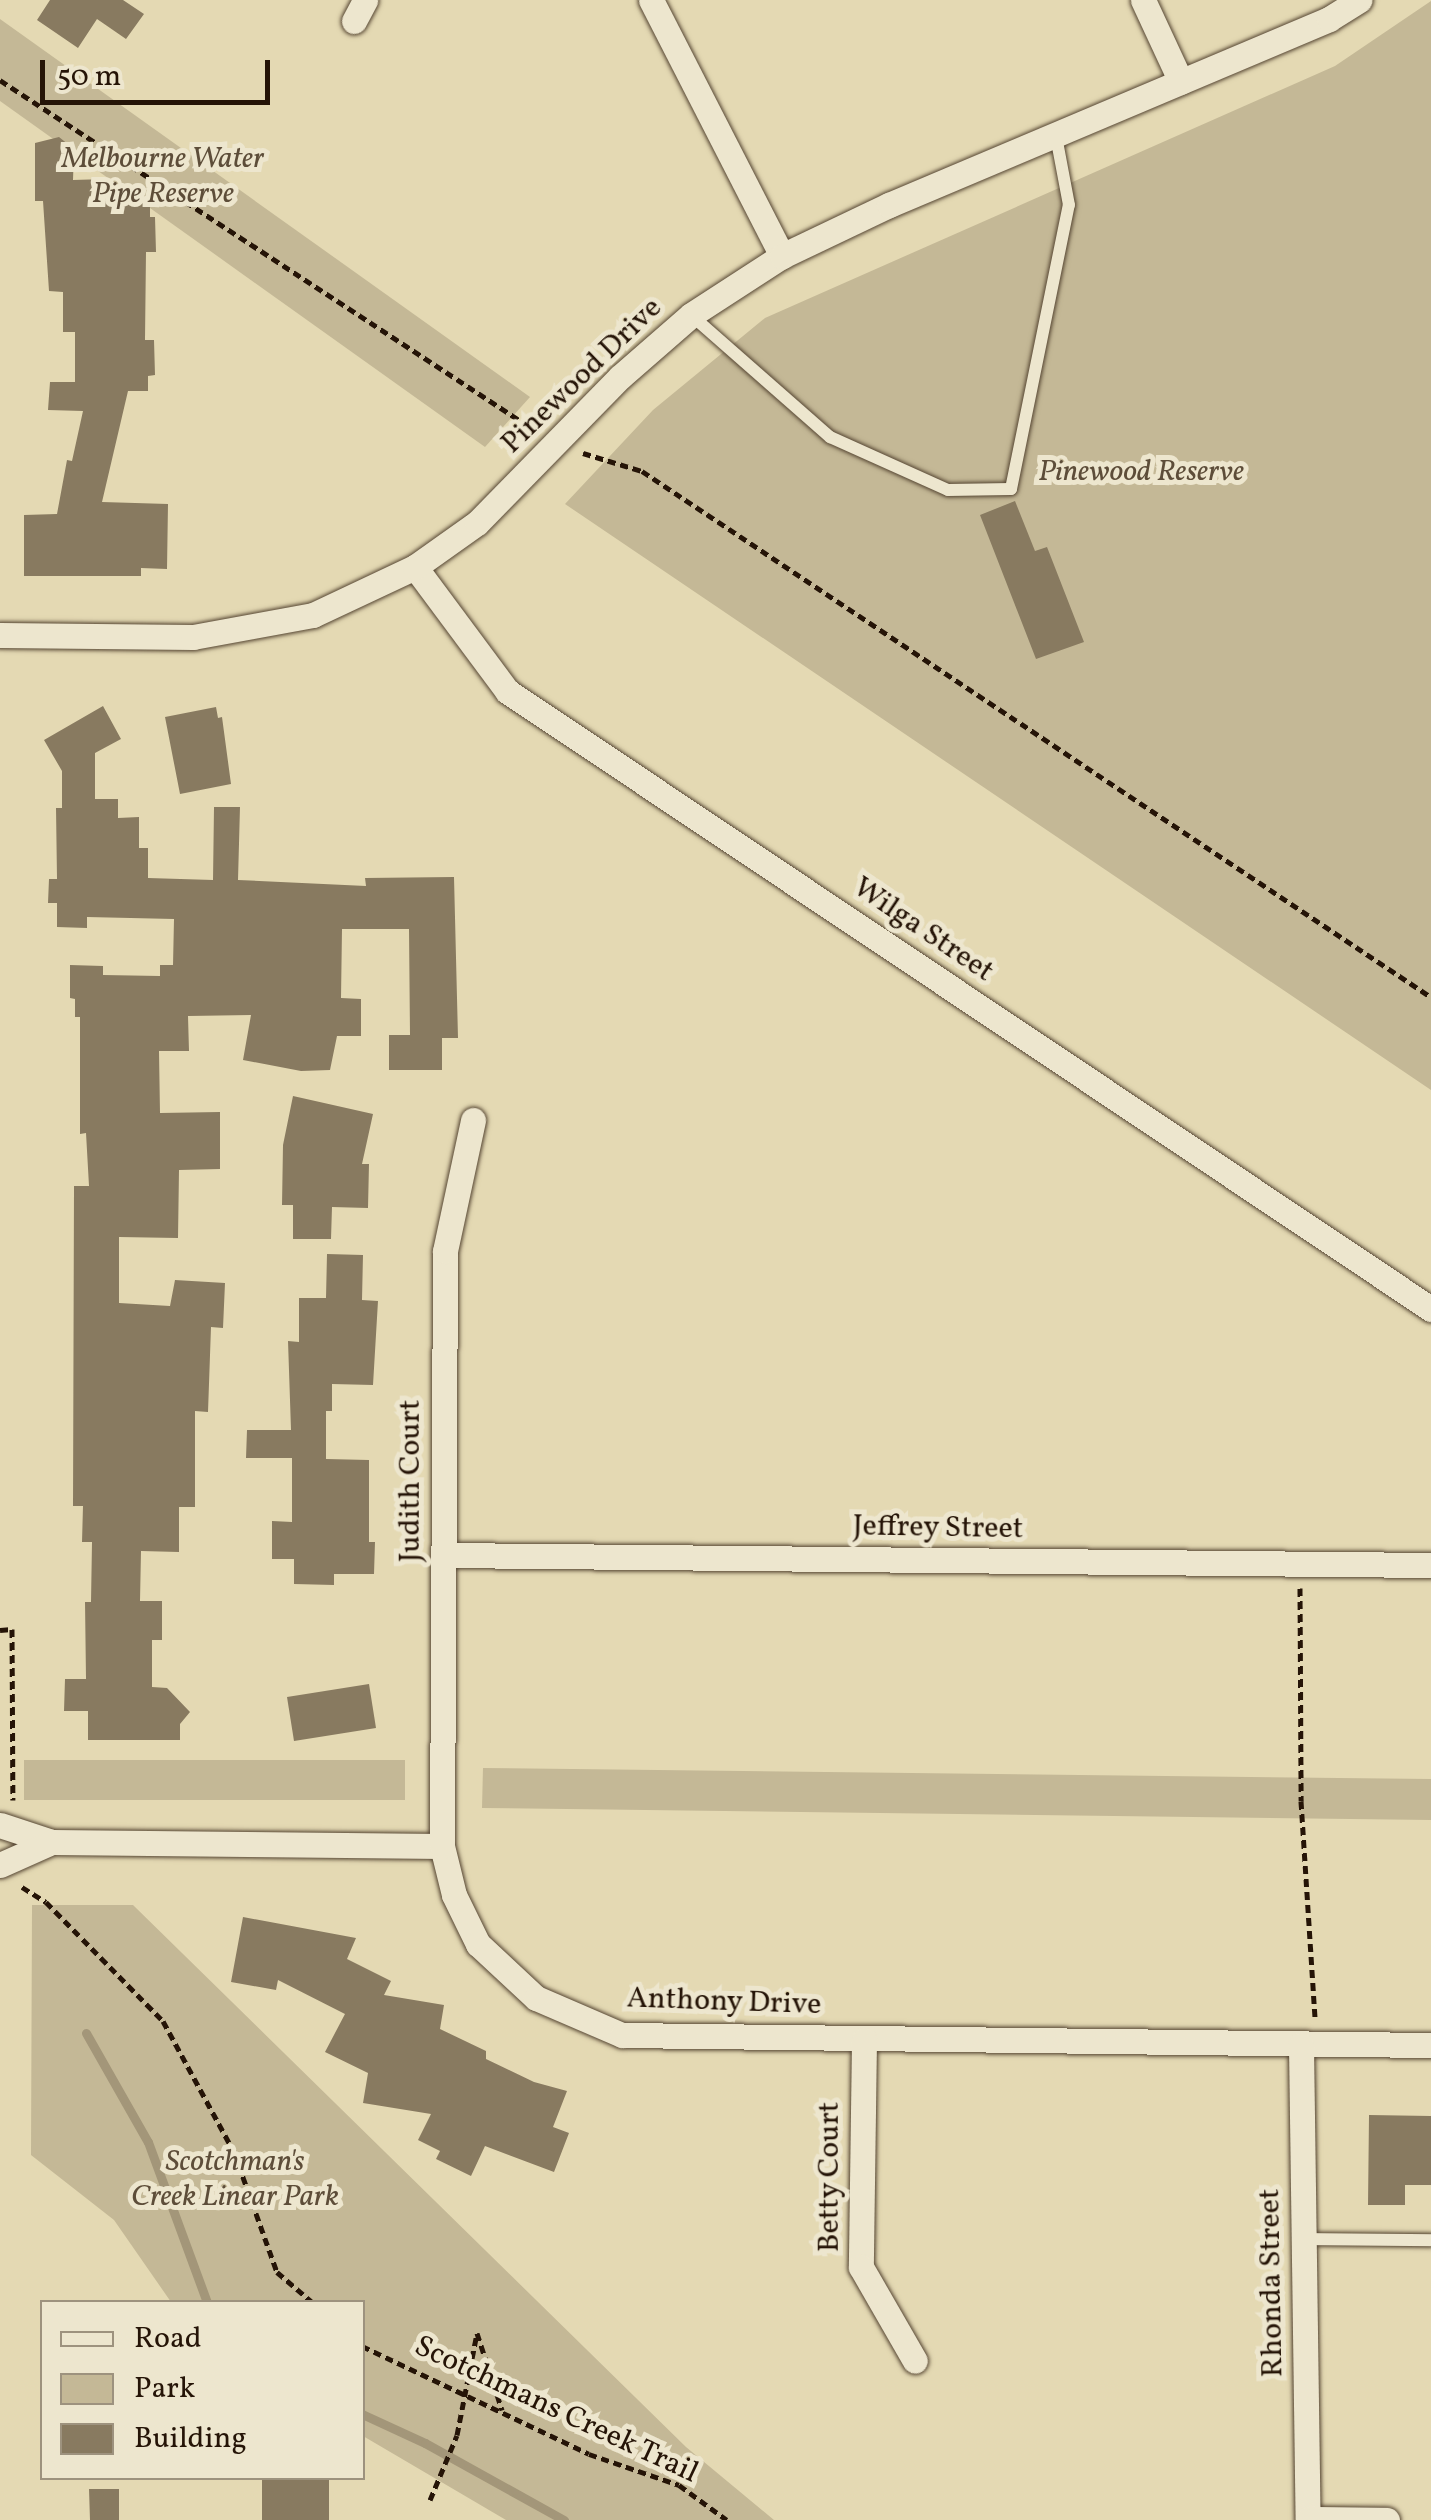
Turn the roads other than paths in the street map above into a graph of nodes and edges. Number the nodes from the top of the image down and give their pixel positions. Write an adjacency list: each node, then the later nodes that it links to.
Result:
1 (650, 0): 6 (street)
2 (1143, 0): 4 (street)
3 (1359, 0): 4 (street, Pinewood Drive)
4 (1181, 82): 5 (street, Pinewood Drive)
5 (1056, 136): 6 (street, Pinewood Drive); 7 (lane)
6 (782, 256): 7 (street, Pinewood Drive)
7 (691, 315): 8 (street, Pinewood Drive)
8 (415, 566): 9 (street, Pinewood Drive); 11 (street, Wilga Street)
9 (0, 635)
10 (473, 1120): 12 (street, Judith Court)
11 (1431, 1310)
12 (444, 1555): 13 (street, Jeffrey Street); 16 (street, Judith Court)
13 (1431, 1565)
14 (7, 1827): 15 (street)
15 (52, 1842): 16 (street); 17 (street)
16 (442, 1846): 18 (street, Anthony Drive)
17 (7, 1861)
18 (864, 2040): 19 (street, Anthony Drive); 23 (street, Betty Court)
19 (1309, 2045): 20 (street, Anthony Drive); 21 (street, Rhonda Street)
20 (1431, 2045)
21 (1304, 2239): 22 (lane); 24 (street, Rhonda Street)
22 (1431, 2240)
23 (914, 2361)
24 (1308, 2520): 25 (street)
25 (1387, 2520)

